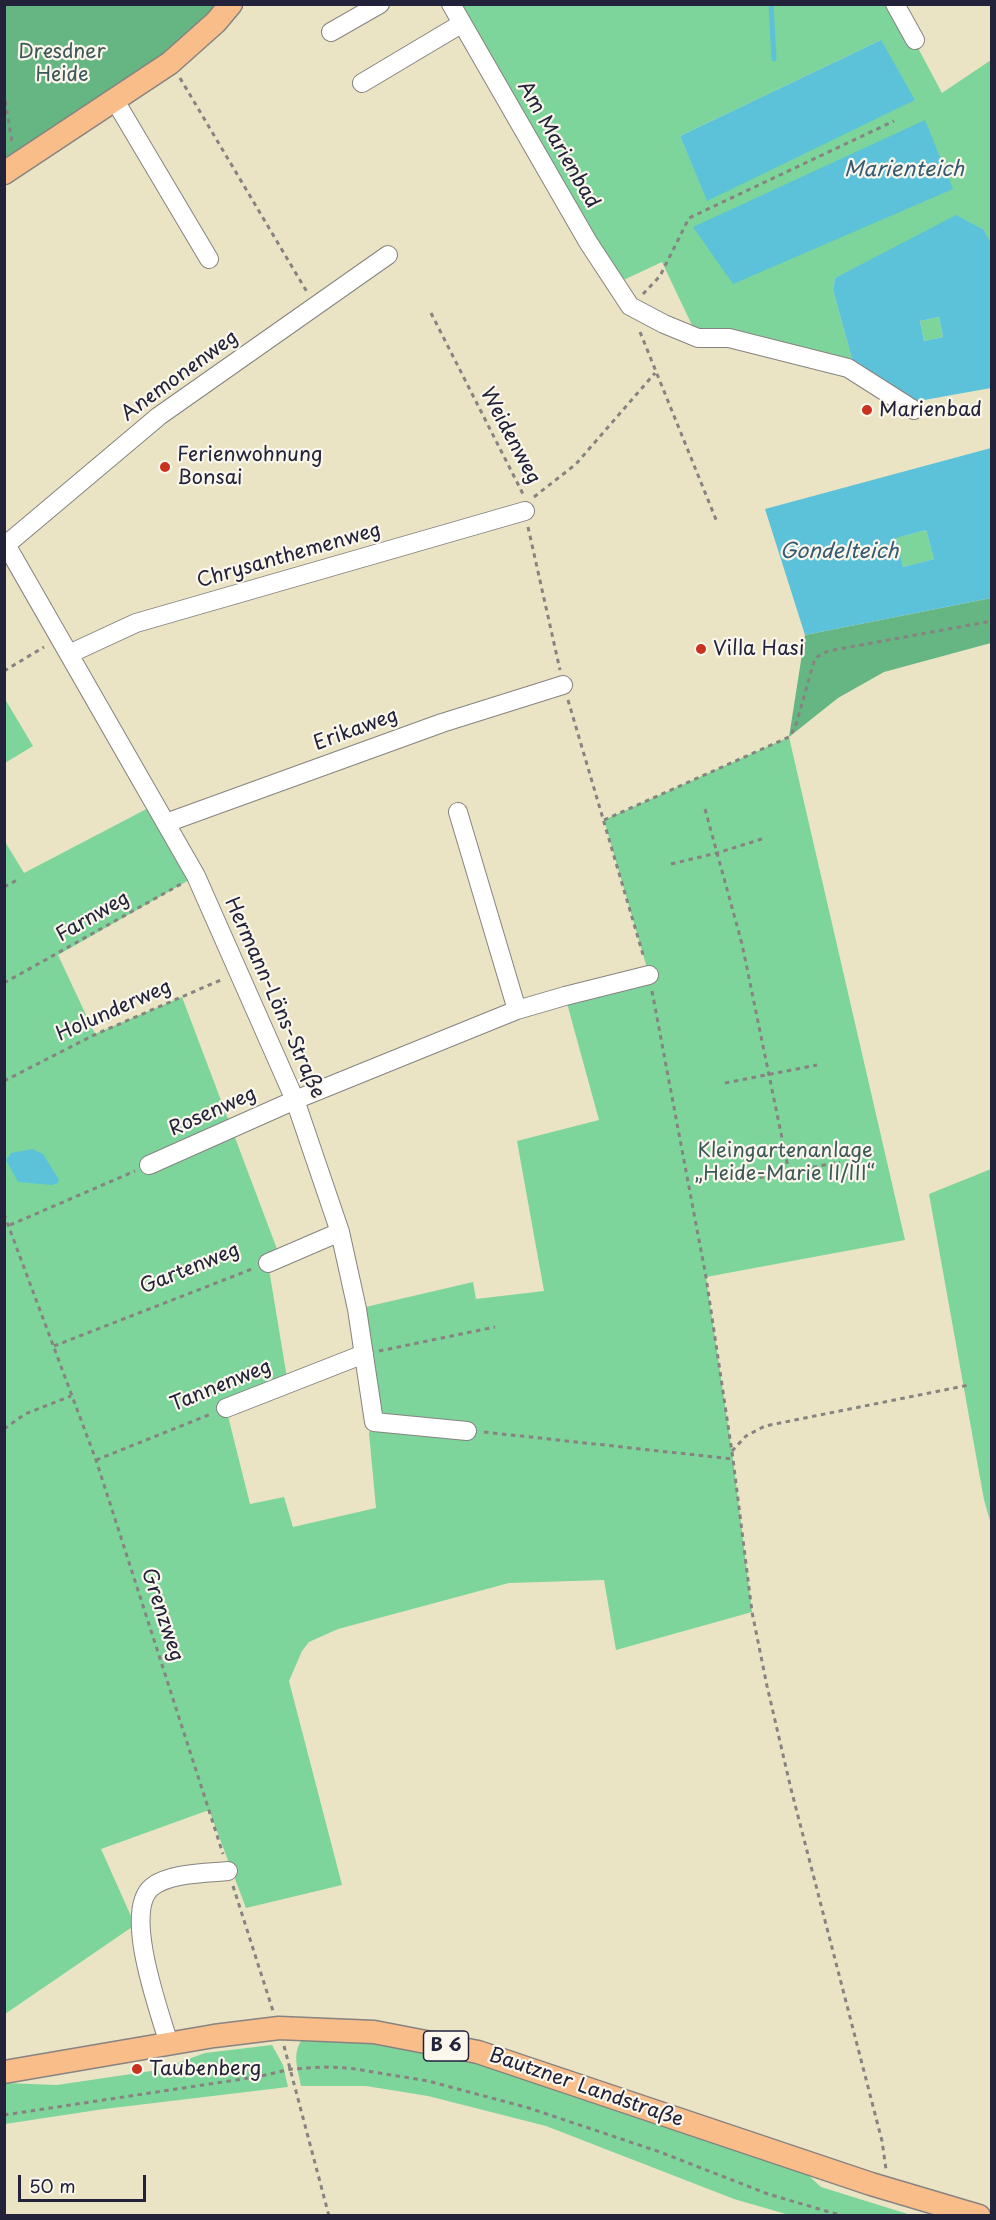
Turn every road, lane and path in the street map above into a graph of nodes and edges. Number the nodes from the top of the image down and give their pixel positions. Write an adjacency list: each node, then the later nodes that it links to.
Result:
1 (231, 4): 8 (main road)
2 (380, 4): 6 (street)
3 (451, 4): 5 (street, Am Marienbad)
4 (896, 4): 7 (street)
5 (461, 24): 9 (street); 18 (street, Am Marienbad)
6 (331, 32)
7 (915, 40)
8 (170, 63): 11 (main road); 17 (path)
9 (362, 83)
10 (4, 92): 13 (path)
11 (114, 99): 14 (main road); 16 (street)
12 (894, 121): 18 (path)
13 (12, 143)
14 (4, 173)
15 (388, 255): 17 (street, Anemonenweg)
16 (210, 259)
17 (316, 306): 24 (street, Anemonenweg)
18 (630, 306): 20 (path); 21 (street, Am Marienbad)
19 (431, 313): 22 (path, Weidenweg)
20 (655, 373): 22 (path); 23 (path)
21 (914, 410)
22 (526, 507): 26 (street, Chrysanthemenweg); 28 (path, Weidenweg)
23 (717, 522)
24 (6, 543): 26 (street, Hermann-Löns-Straße)
25 (992, 621): 31 (path)
26 (65, 646): 27 (path); 32 (street, Hermann-Löns-Straße)
27 (4, 671)
28 (563, 685): 31 (path, Weidenweg); 32 (street, Erikaweg)
29 (705, 809): 34 (path)
30 (458, 812): 42 (street)
31 (604, 820): 40 (path, Weidenweg)
32 (166, 823): 36 (street, Hermann-Löns-Straße)
33 (765, 838): 34 (path)
34 (717, 853): 35 (path); 44 (path)
35 (671, 864)
36 (196, 876): 39 (street, Hermann-Löns-Straße); 41 (path, Farnweg)
37 (17, 880): 38 (path)
38 (4, 887)
39 (238, 972): 45 (path, Holunderweg); 47 (street, Hermann-Löns-Straße)
40 (649, 975): 42 (street, Rosenweg); 64 (path, Weidenweg)
41 (4, 983)
42 (517, 1010): 47 (street, Rosenweg)
43 (817, 1065): 44 (path)
44 (769, 1074): 46 (path); 50 (path)
45 (4, 1081)
46 (725, 1083)
47 (295, 1100): 49 (street, Rosenweg); 54 (street, Hermann-Löns-Straße)
48 (840, 1162): 50 (path)
49 (149, 1165): 53 (path)
50 (789, 1172): 51 (path)
51 (742, 1181)
52 (4, 1214): 53 (path, Grenzweg)
53 (10, 1225): 57 (path, Grenzweg)
54 (340, 1232): 55 (street, Gartenweg); 58 (street, Hermann-Löns-Straße)
55 (268, 1263): 57 (path, Gartenweg)
56 (495, 1327): 58 (path)
57 (54, 1346): 60 (path, Grenzweg)
58 (364, 1354): 61 (street, Tannenweg); 63 (street, Hermann-Löns-Straße)
59 (969, 1385): 64 (path)
60 (71, 1396): 62 (path); 66 (path, Grenzweg)
61 (226, 1408): 66 (path, Tannenweg)
62 (4, 1429)
63 (467, 1431): 65 (path)
64 (732, 1451): 65 (path, Weidenweg)
65 (733, 1459): 73 (path, Weidenweg)
66 (96, 1460): 67 (path, Grenzweg)
67 (228, 1871): 68 (path, Grenzweg); 69 (street)
68 (279, 2028): 69 (main road, Bautzner Landstraße / B 6); 70 (path, Grenzweg); 73 (main road, Bautzner Landstraße / B 6)
69 (169, 2044): 71 (main road, Bautzner Landstraße / B 6)
70 (292, 2069): 72 (path); 74 (path, Grenzweg); 75 (path)
71 (4, 2072)
72 (4, 2115)
73 (888, 2189): 76 (main road, Bautzner Landstraße / B 6)
74 (330, 2216)
75 (843, 2216)
76 (979, 2216)

